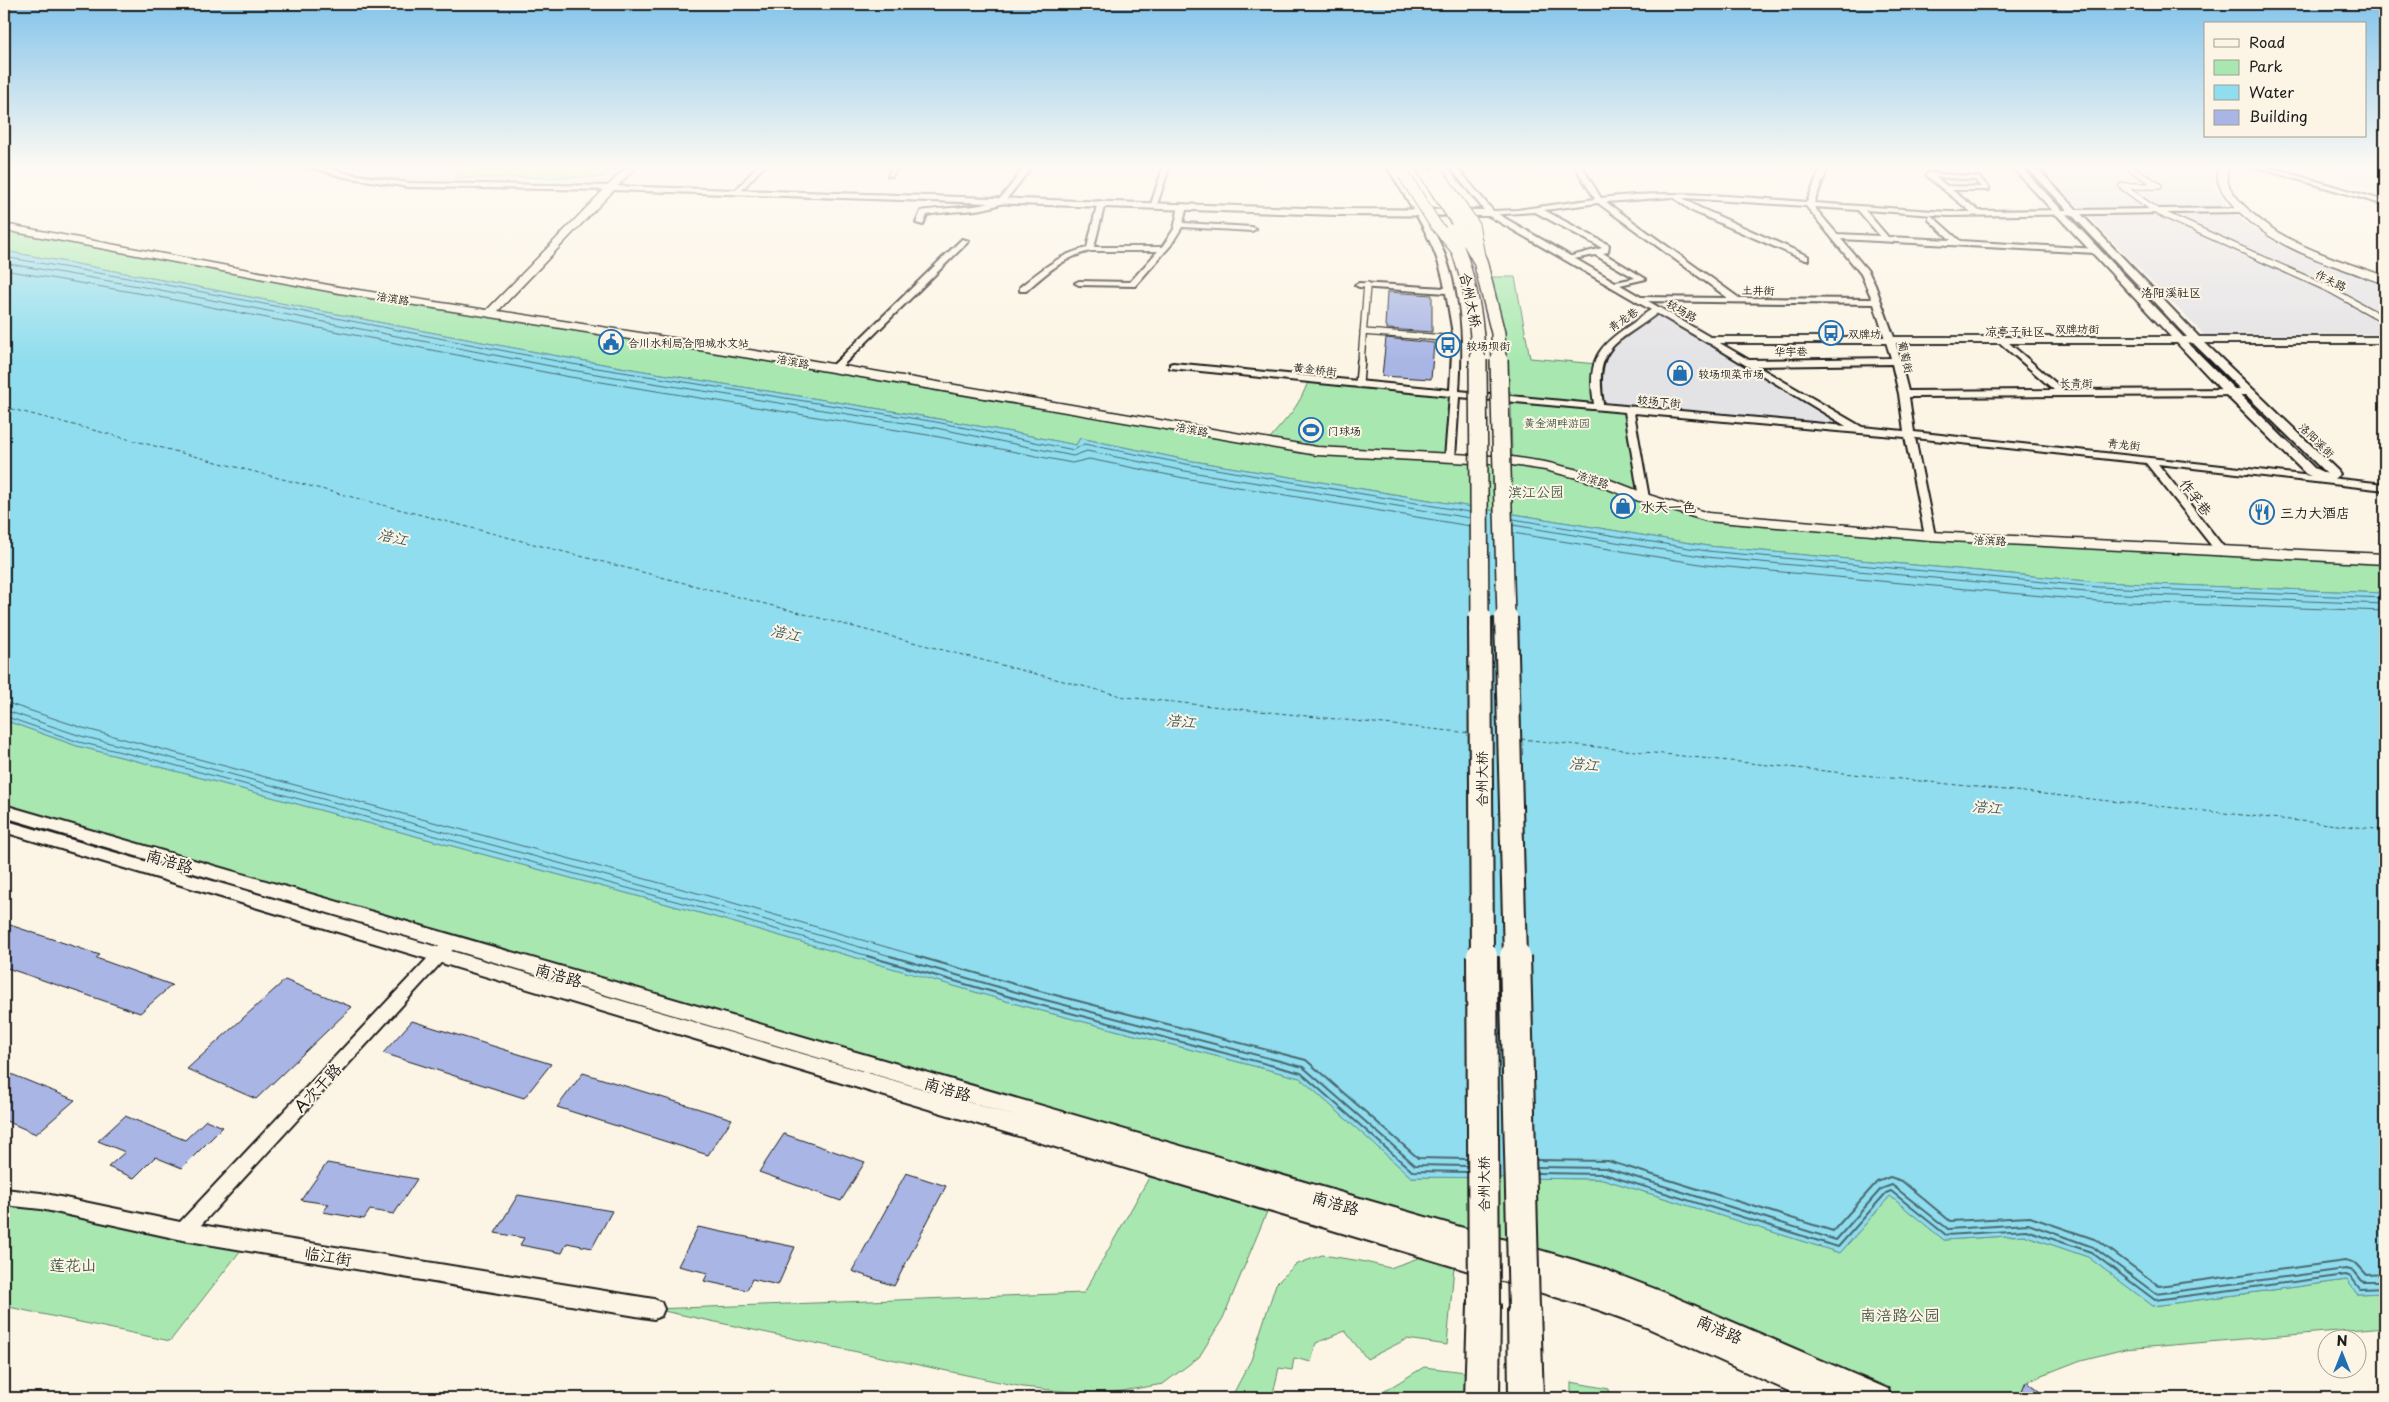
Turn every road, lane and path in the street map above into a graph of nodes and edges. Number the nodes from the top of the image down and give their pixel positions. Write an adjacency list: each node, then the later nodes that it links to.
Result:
1 (22, 230): 41 (main road, 涪滨路)
2 (571, 230): 41 (main road)
3 (1094, 230): 24 (street)
4 (1178, 230): 25 (street)
5 (1428, 230): 36 (street)
6 (1452, 230): 28 (highway, bridge)
7 (1462, 230): 28 (highway, bridge)
8 (1472, 230): 28 (main road, bridge)
9 (1521, 230): 29 (street, 较场路)
10 (1575, 230): 27 (street)
11 (1641, 230): 38 (street)
12 (1743, 230): 30 (street)
13 (1830, 230): 20 (street, 葡萄街)
14 (1880, 230): 21 (street)
15 (1945, 230): 23 (street)
16 (2075, 230): 26 (street, 洛阳溪街)
17 (2091, 230): 48 (street, 洛阳溪街)
18 (2199, 230): 42 (street, 作夫路)
19 (2267, 230): 31 (main road)
20 (1834, 236): 21 (street); 39 (street, 葡萄街)
21 (1886, 239): 23 (street)
22 (965, 241): 54 (street)
23 (1958, 243): 26 (street)
24 (1090, 249): 25 (street); 35 (street)
25 (1164, 249): 32 (street)
26 (2095, 251): 50 (street, 洛阳溪街)
27 (1596, 252): 29 (street); 34 (street)
28 (1470, 258): 79 (highway, 合州大桥, bridge); 80 (highway, 合州大桥, bridge)
29 (1568, 258): 34 (street, 较场路)
30 (1805, 258)
31 (2385, 280)
32 (1079, 283)
33 (1363, 285): 36 (street); 43 (street)
34 (1614, 285): 37 (street, 较场路)
35 (1023, 289)
36 (1449, 291): 44 (street)
37 (1638, 300): 38 (street, 土井街); 40 (street, 较场路)
38 (1738, 301): 39 (street, 土井街)
39 (1878, 302): 46 (street, 葡萄街)
40 (1656, 310): 45 (street, 较场路); 61 (street, 青龙巷)
41 (490, 313): 54 (main road, 涪滨路)
42 (2385, 320)
43 (1363, 332): 44 (street); 55 (street)
44 (1457, 339): 59 (street)
45 (1708, 340): 46 (street, 双牌坊街); 52 (street, 较场路)
46 (1891, 340): 47 (street, 双牌坊街); 51 (street, 葡萄街)
47 (2002, 340): 50 (street, 双牌坊街); 57 (street)
48 (2197, 340): 49 (street, 双牌坊街); 50 (street, 双牌坊街); 56 (street, 洛阳溪街)
49 (2385, 340)
50 (2180, 341): 58 (street, 洛阳溪街)
51 (1895, 361): 52 (street, 华宇巷); 60 (street, 葡萄街)
52 (1747, 363): 63 (street, 较场路)
53 (1173, 366): 55 (street, 黄金桥街)
54 (835, 368): 65 (main road, 涪滨路)
55 (1359, 384): 59 (street, 黄金桥街)
56 (2249, 392): 58 (street, 长青街); 67 (street, 洛阳溪街)
57 (2062, 393): 58 (street, 长青街); 60 (street, 长青街)
58 (2230, 393): 67 (street, 洛阳溪街)
59 (1455, 394): 61 (street, 较场下街); 65 (street)
60 (1904, 394): 64 (street, 葡萄街)
61 (1599, 407): 62 (street, 较场下街)
62 (1629, 410): 63 (street, 较场下街); 69 (street)
63 (1860, 430): 64 (street, 青龙街)
64 (1909, 434): 66 (street, 青龙街); 70 (street, 葡萄街)
65 (1450, 458): 69 (main road, 涪滨路)
66 (2149, 460): 67 (street, 青龙街); 71 (street, 作孚巷)
67 (2328, 480): 68 (street, 青龙街)
68 (2385, 487)
69 (1644, 498): 70 (main road, 涪滨路)
70 (1930, 536): 71 (main road, 涪滨路)
71 (2222, 552): 72 (main road, 涪滨路)
72 (2385, 559)
73 (4, 811): 75 (street, 南涪路)
74 (4, 826): 75 (street, 南涪路)
75 (445, 949): 77 (street, A次干路); 81 (street, 南涪路); 82 (street, 南涪路)
76 (4, 1197): 77 (street, 临江街)
77 (182, 1231): 78 (street, 临江街)
78 (654, 1309)
79 (1482, 1396)
80 (1526, 1398)
81 (1831, 1398)
82 (1879, 1398)

